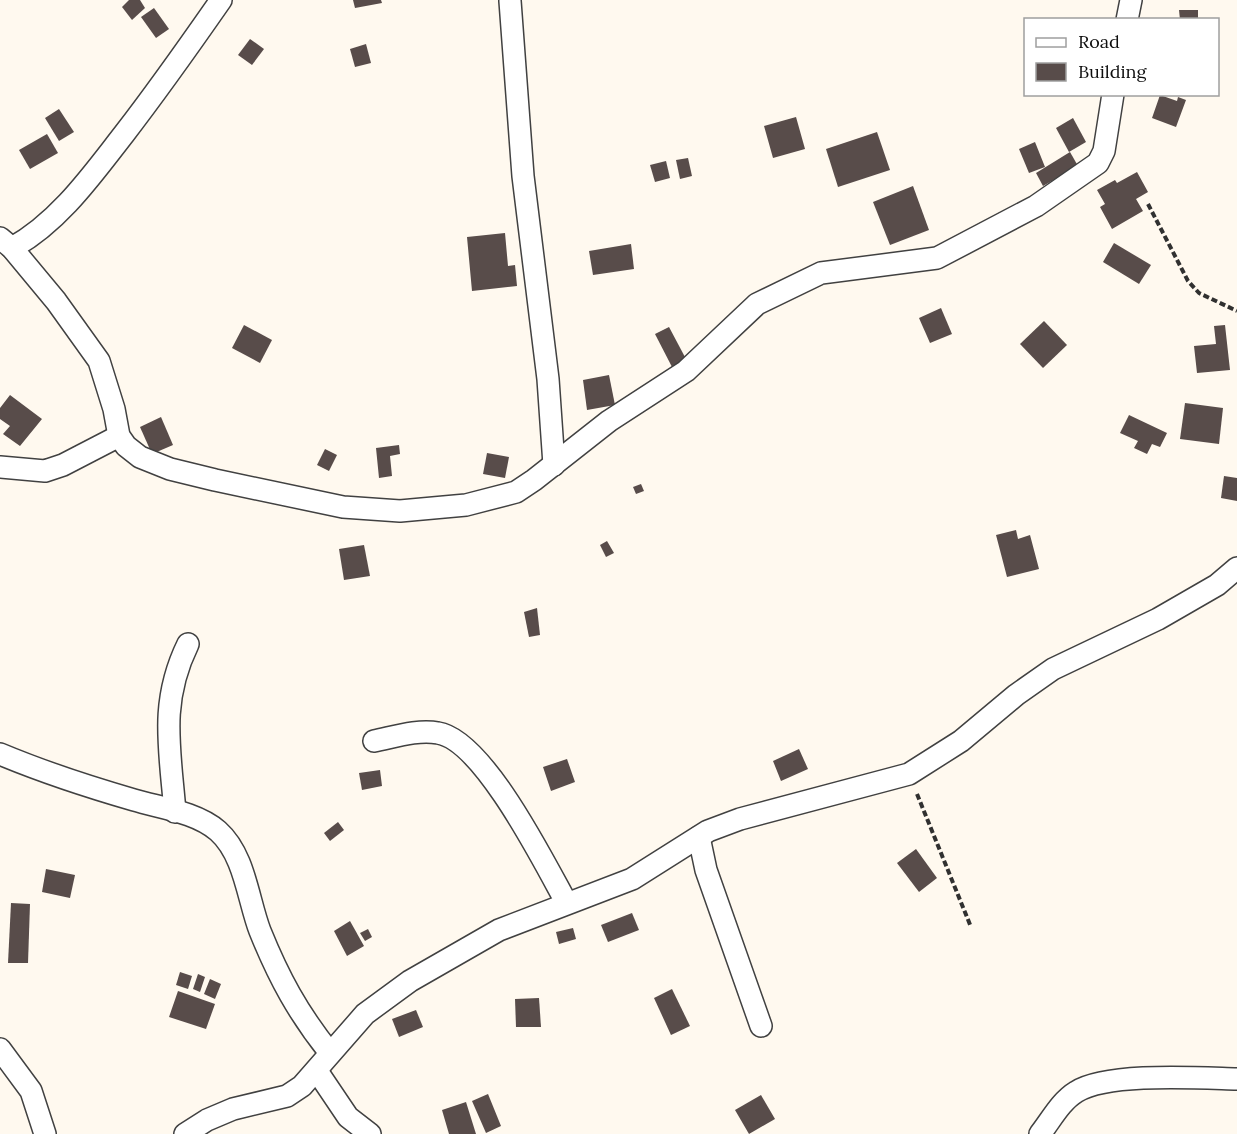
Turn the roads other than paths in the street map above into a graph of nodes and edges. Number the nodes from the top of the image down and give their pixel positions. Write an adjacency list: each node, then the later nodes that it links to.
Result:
1 (220, 0): 6 (street)
2 (1131, 0): 4 (street)
3 (510, 1): 8 (street)
4 (1127, 18)
5 (1113, 96): 8 (street)
6 (6, 243): 7 (street)
7 (119, 436): 8 (street); 9 (street)
8 (554, 465)
9 (0, 467)
10 (1237, 568): 15 (street)
11 (188, 644): 14 (street)
12 (374, 741): 16 (street)
13 (0, 754): 14 (street)
14 (175, 812): 19 (street)
15 (699, 837): 16 (street); 17 (street)
16 (566, 902): 19 (street)
17 (761, 1026)
18 (0, 1049): 22 (street)
19 (330, 1053): 20 (street)
20 (317, 1071): 23 (street); 24 (street)
21 (1237, 1079): 25 (street)
22 (45, 1134)
23 (185, 1134)
24 (370, 1134)
25 (1040, 1134)

